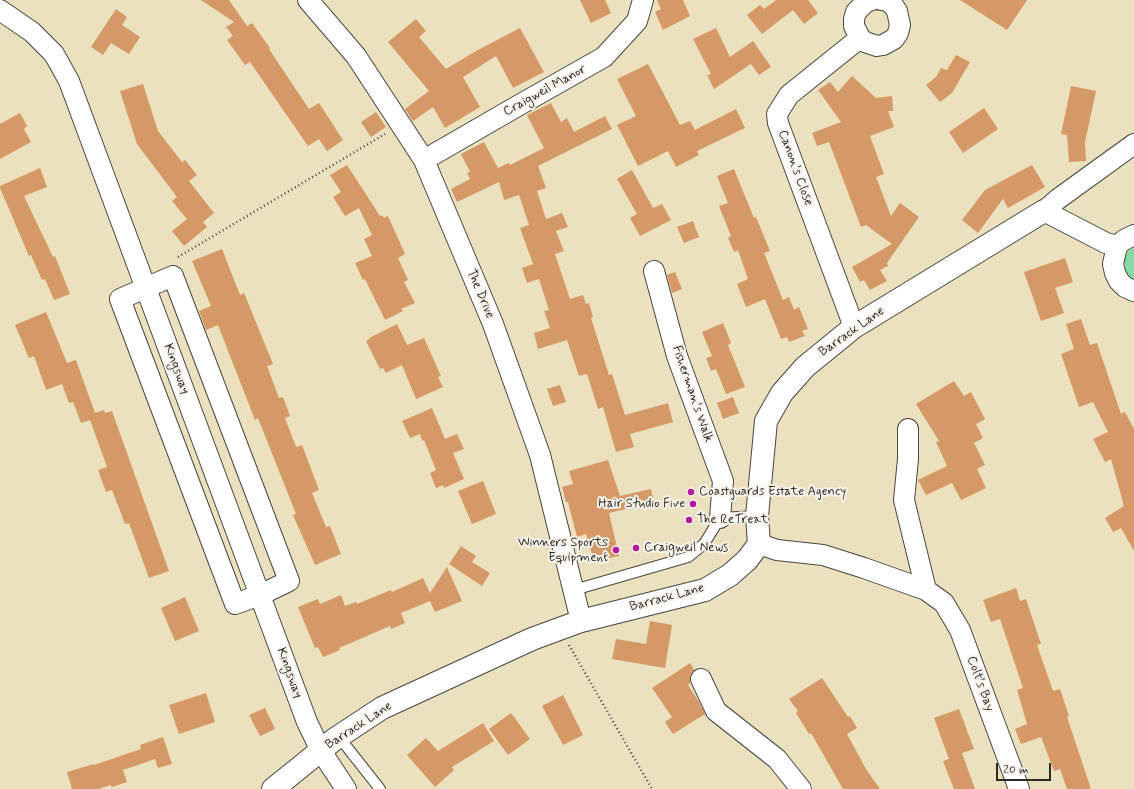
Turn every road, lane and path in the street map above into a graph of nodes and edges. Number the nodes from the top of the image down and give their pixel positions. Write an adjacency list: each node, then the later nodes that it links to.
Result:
1 (308, 0): 7 (street, The Drive)
2 (644, 0): 9 (street, Craigweil Manor)
3 (872, 0): 6 (street)
4 (881, 0): 6 (street)
5 (0, 10): 15 (street, Kingsway)
6 (860, 38): 17 (street, Canon's Close)
7 (401, 124): 9 (street, The Drive); 14 (path)
8 (1134, 144): 10 (street, Barrack Lane)
9 (424, 160): 22 (street, The Drive)
10 (1044, 211): 12 (street); 17 (street, Barrack Lane)
11 (1134, 235): 12 (street)
12 (1117, 246): 16 (street)
13 (654, 270): 20 (street, Fisherman's Walk)
14 (173, 276): 15 (street); 24 (street)
15 (145, 288): 24 (street, Kingsway); 24 (street)
16 (1134, 291)
17 (854, 327): 19 (street, Barrack Lane)
18 (908, 429): 23 (street)
19 (757, 516): 20 (lane); 21 (street, Barrack Lane)
20 (720, 518): 22 (lane)
21 (759, 544): 23 (street, Colt's Bay); 25 (street, Barrack Lane)
22 (574, 590): 25 (street, The Drive)
23 (926, 590): 35 (street, Colt's Bay)
24 (260, 594): 29 (street, Kingsway)
25 (581, 621): 26 (street, Barrack Lane)
26 (560, 629): 28 (street, Barrack Lane); 33 (path)
27 (701, 679): 34 (street)
28 (339, 737): 29 (street, Barrack Lane); 32 (lane)
29 (321, 751): 30 (street, Barrack Lane); 31 (street, Kingsway)
30 (273, 789)
31 (346, 789)
32 (380, 789)
33 (652, 789)
34 (801, 789)
35 (1018, 789)

